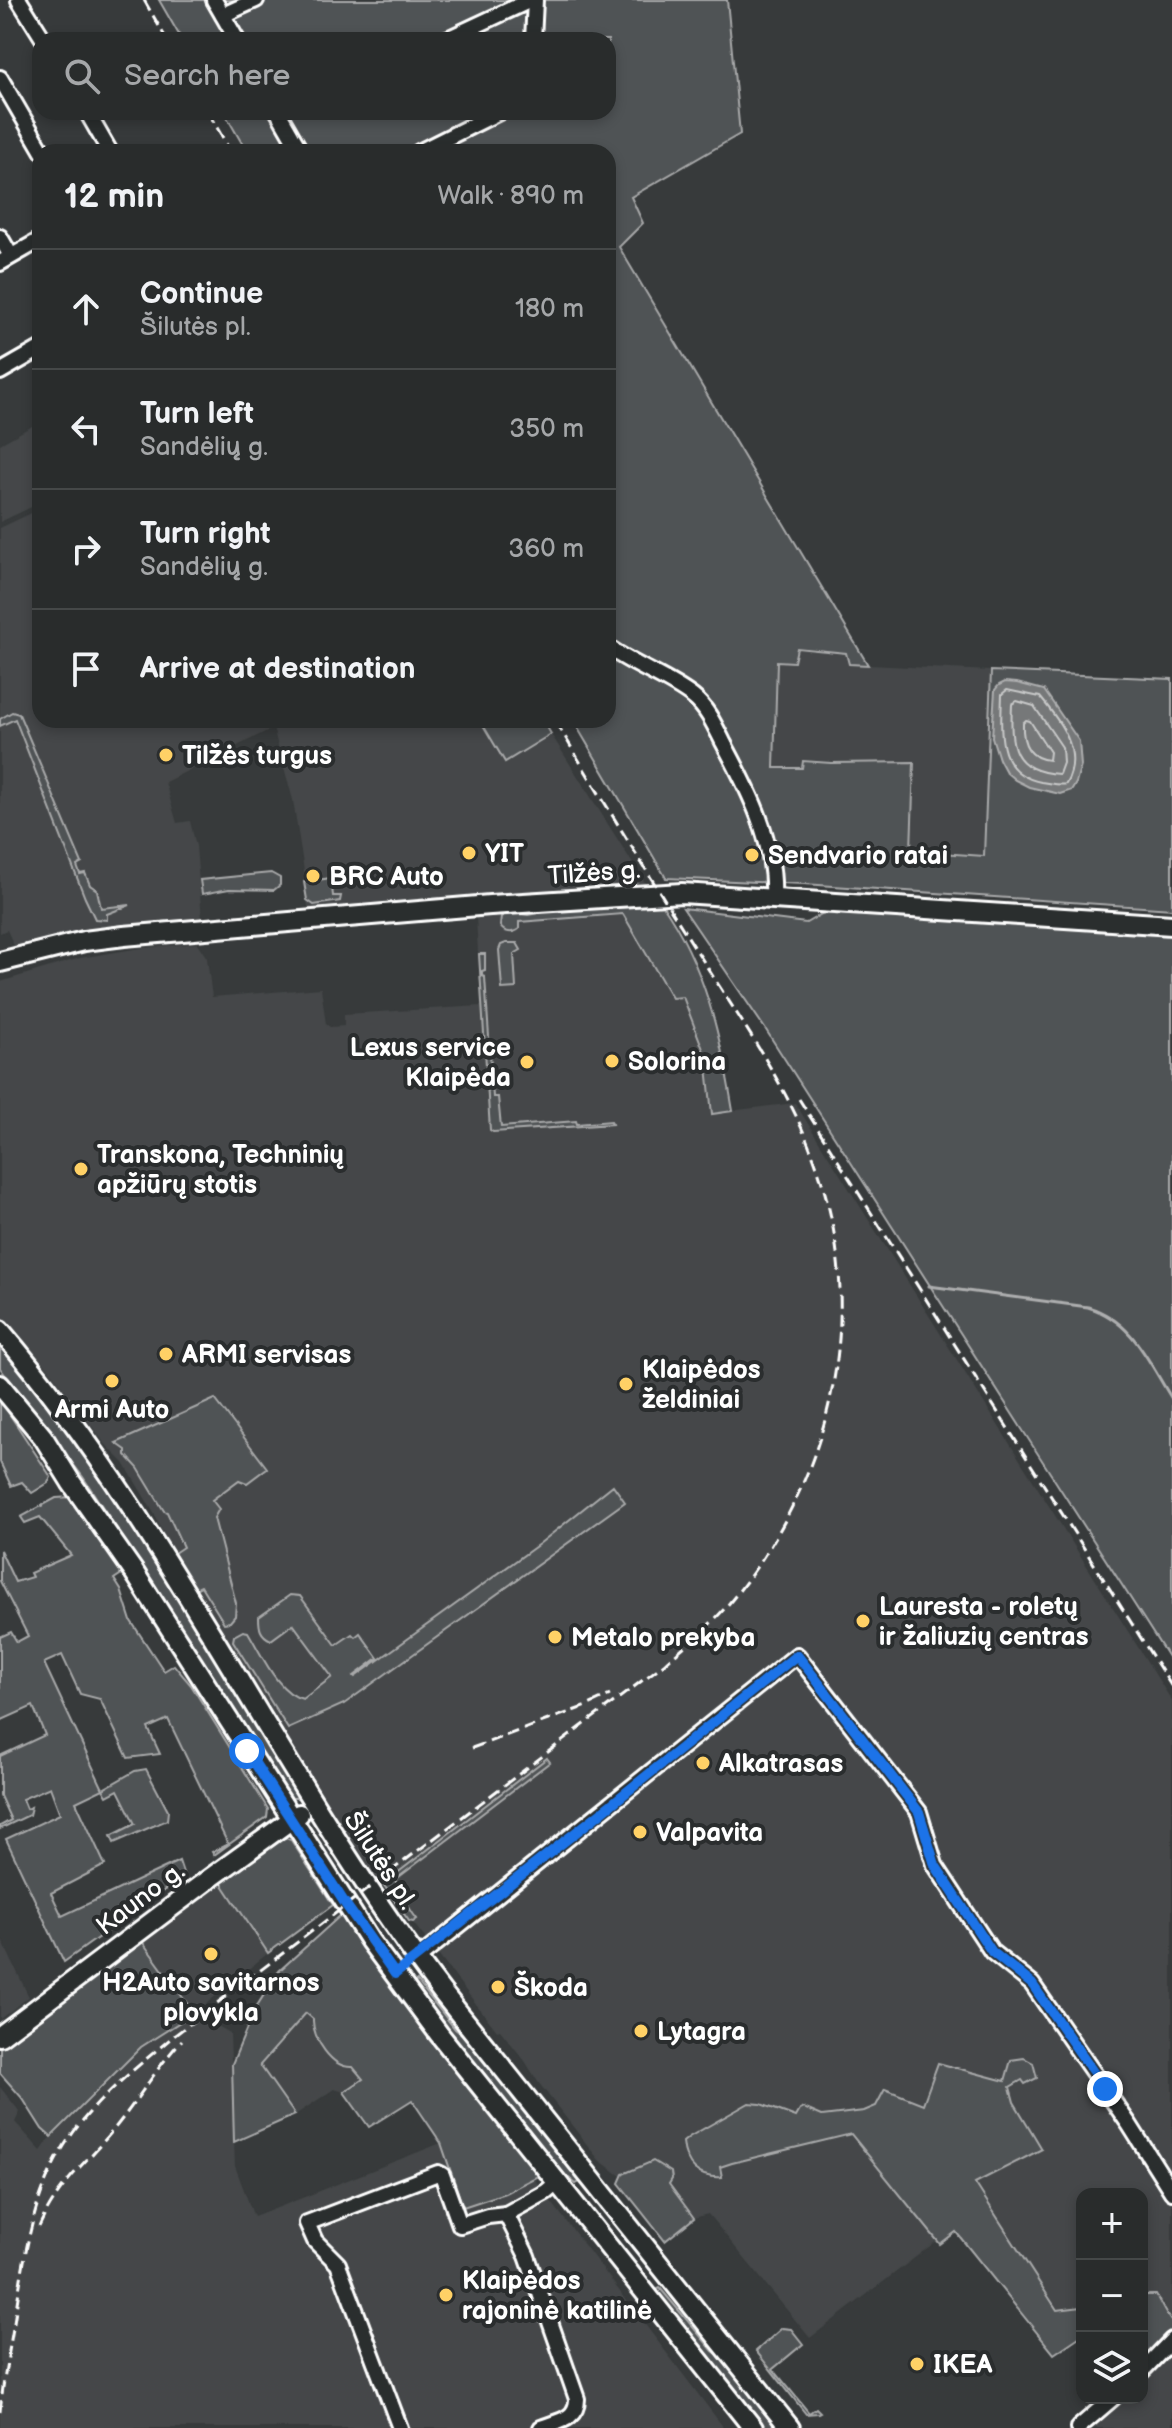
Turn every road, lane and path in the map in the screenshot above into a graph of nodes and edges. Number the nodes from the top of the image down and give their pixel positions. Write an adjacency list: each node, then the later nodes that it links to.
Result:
1 (19, 0): 6 (street)
2 (214, 0): 5 (street)
3 (256, 0): 5 (street)
4 (533, 0): 8 (street); 9 (street)
5 (223, 15): 7 (street)
6 (39, 32)
7 (233, 32)
8 (463, 32)
9 (533, 32)
10 (0, 78): 14 (street)
11 (92, 120): 15 (street)
12 (288, 120): 16 (street)
13 (483, 120): 17 (street)
14 (38, 144)
15 (105, 144)
16 (298, 144)
17 (435, 144)
18 (0, 237): 20 (street)
19 (32, 244): 20 (street)
20 (6, 259)
21 (32, 354): 22 (street)
22 (0, 372)
23 (616, 652): 24 (street)
24 (773, 898): 25 (main road, Tilžės g.); 26 (main road, Tilžės g.)
25 (1172, 925)
26 (0, 965)
27 (0, 1330): 29 (main road, Šilutės pl.)
28 (0, 1385): 30 (main road, Šilutės pl.)
29 (314, 1804): 30 (main road, Kauno g.); 31 (main road, Šilutės pl.)
30 (291, 1820): 32 (main road, Šilutės pl.); 33 (main road, Kauno g.)
31 (417, 1959): 32 (main road); 35 (street); 37 (main road, Šilutės pl.)
32 (395, 1974): 34 (main road, Šilutės pl.)
33 (0, 2036)
34 (558, 2182): 36 (street); 38 (main road, Šilutės pl.)
35 (1172, 2192)
36 (506, 2214): 42 (street); 43 (street)
37 (658, 2261): 38 (main road); 45 (main road, Šilutės pl.)
38 (636, 2280): 44 (main road, Šilutės pl.)
39 (1172, 2340): 40 (street)
40 (1148, 2365)
41 (1106, 2404): 46 (street)
42 (400, 2428)
43 (541, 2428)
44 (753, 2428)
45 (790, 2428)
46 (1078, 2428)

